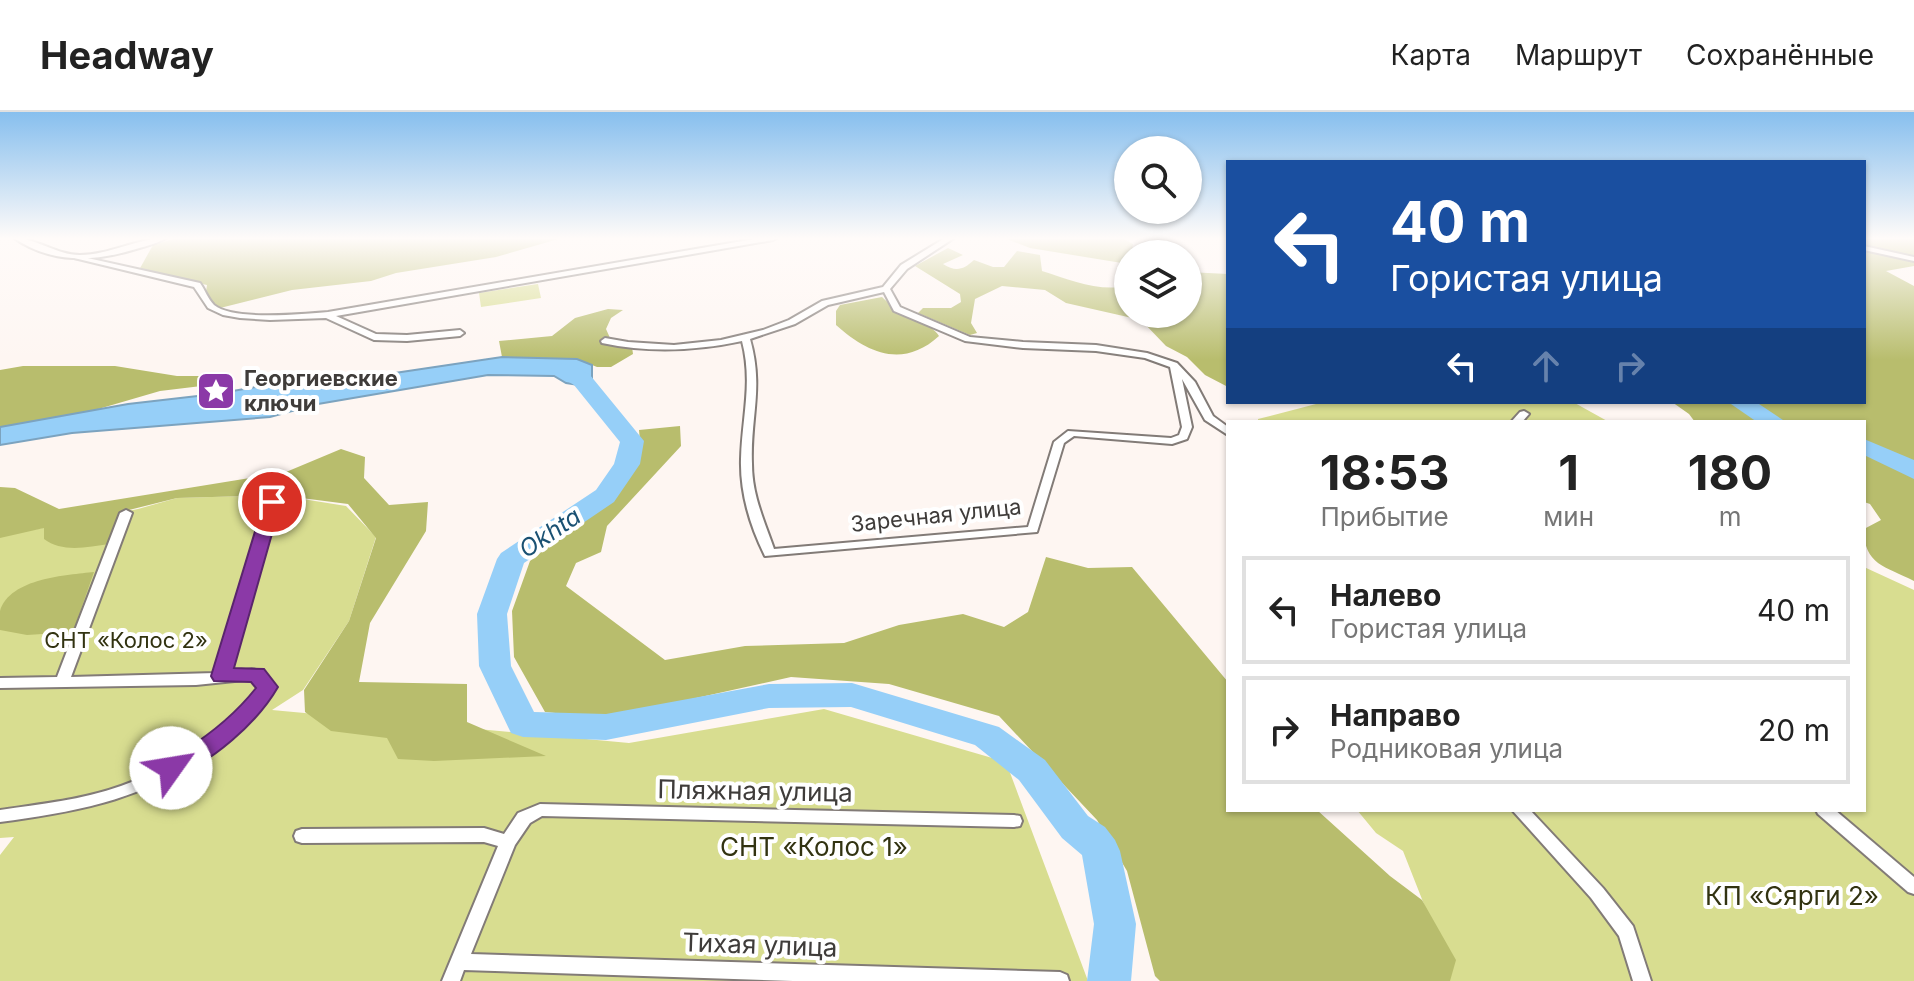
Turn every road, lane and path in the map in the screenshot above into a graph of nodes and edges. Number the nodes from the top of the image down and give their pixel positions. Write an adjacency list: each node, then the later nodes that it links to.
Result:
1 (168, 279): 5 (street)
2 (539, 279): 5 (street)
3 (895, 279): 4 (street)
4 (886, 289): 7 (street); 9 (street)
5 (328, 315): 6 (street)
6 (460, 333)
7 (745, 337): 8 (street); 9 (street, Заречная улица)
8 (605, 341)
9 (1174, 365): 10 (street)
10 (1226, 431)
11 (272, 502): 13 (street)
12 (126, 513): 14 (street)
13 (221, 676): 14 (street); 18 (street)
14 (63, 681): 15 (street)
15 (0, 683)
16 (1522, 812): 26 (street)
17 (1826, 812): 22 (street)
18 (0, 816)
19 (1014, 821): 21 (street, Пляжная улица)
20 (302, 836): 21 (street)
21 (508, 842): 23 (street, Пляжная улица)
22 (1914, 887)
23 (459, 962): 24 (street, Пляжная улица); 25 (street, Тихая улица)
24 (451, 981)
25 (1060, 981)
26 (1642, 981)

